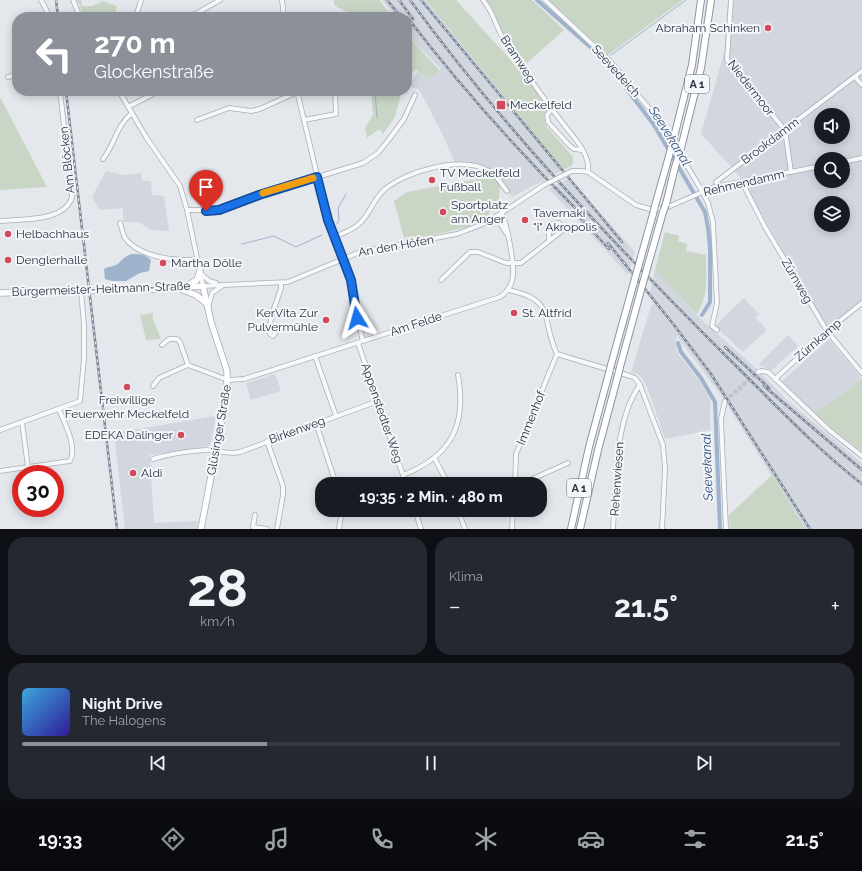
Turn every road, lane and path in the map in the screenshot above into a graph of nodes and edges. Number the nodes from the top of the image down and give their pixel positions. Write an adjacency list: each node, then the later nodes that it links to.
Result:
1 (41, 0): 11 (street)
2 (73, 0): 12 (street)
3 (141, 0): 13 (street)
4 (220, 0): 14 (street)
5 (282, 0): 15 (street)
6 (483, 0): 29 (street, Bramweg)
7 (545, 0): 45 (street, Seevedeich)
8 (701, 0): 119 (highway, A 1, bridge)
9 (711, 0): 120 (highway, A 1, bridge)
10 (731, 0): 33 (street, Niedermoor)
11 (47, 12)
12 (78, 12)
13 (137, 12)
14 (199, 12)
15 (283, 12)
16 (862, 71): 19 (street, Brookdamm)
17 (12, 76): 18 (street)
18 (8, 77)
19 (855, 77): 20 (street); 33 (street, Brookdamm)
20 (862, 85)
21 (415, 95): 41 (street)
22 (61, 96): 49 (street, Am Blöcken)
23 (122, 96): 28 (street)
24 (149, 96): 28 (street)
25 (287, 96): 31 (street)
26 (298, 96): 32 (street)
27 (335, 96): 32 (street)
28 (128, 107): 30 (street)
29 (552, 109): 34 (street, Bramweg); 34 (street)
30 (132, 114): 36 (street); 46 (street)
31 (197, 120)
32 (304, 120): 41 (street)
33 (785, 130): 40 (street); 42 (street, Brookdamm)
34 (582, 150): 39 (street, Bramweg)
35 (862, 158): 37 (street)
36 (103, 159)
37 (850, 161)
38 (814, 167): 40 (street, Rehmendamm)
39 (588, 172): 45 (street, Rehmendamm); 47 (street, bridge)
40 (791, 172): 43 (street, Rehmendamm)
41 (317, 177): 46 (street); 52 (street)
42 (716, 182)
43 (742, 182): 45 (street, Rehmendamm); 71 (street, Zürnweg)
44 (507, 191): 52 (street)
45 (702, 191): 70 (street, Seevedeich)
46 (187, 210): 55 (street)
47 (501, 212): 48 (street); 51 (street)
48 (496, 216): 51 (street); 54 (street, An den Höfen)
49 (0, 221)
50 (120, 223): 55 (street)
51 (507, 236): 56 (street)
52 (334, 237): 54 (street)
53 (549, 239): 56 (street)
54 (342, 258): 59 (street, An den Höfen); 72 (street)
55 (197, 259): 57 (street)
56 (512, 264): 58 (street); 64 (street)
57 (200, 272): 60 (street); 62 (street); 63 (main road)
58 (441, 280)
59 (281, 283): 61 (street, An den Höfen); 69 (street)
60 (222, 284): 61 (street, An den Höfen); 62 (street, An den Höfen)
61 (228, 284): 68 (street)
62 (203, 286): 63 (main road, Bürgermeister-Heitmann-Straße); 68 (main road, Glüsinger Straße)
63 (179, 288): 65 (main road, Bürgermeister-Heitmann-Straße); 68 (main road)
64 (508, 290): 72 (street, Am Felde); 75 (street)
65 (81, 291): 66 (main road, Bürgermeister-Heitmann-Straße); 87 (street)
66 (0, 293)
67 (862, 303): 71 (street, Zürnkamp)
68 (207, 306): 82 (main road, Glüsinger Straße)
69 (271, 325)
70 (717, 330)
71 (827, 332): 79 (street, Zürnweg); 81 (street, Zürnkamp)
72 (364, 341): 73 (street, Am Felde)
73 (358, 342): 76 (street, Am Felde); 85 (street, Appenstedter Weg)
74 (162, 345): 77 (street)
75 (557, 354): 83 (street); 105 (street, Immenhof)
76 (315, 356): 82 (street, Am Felde); 88 (street)
77 (188, 365): 82 (street); 84 (street)
78 (758, 372): 81 (street)
79 (862, 372)
80 (458, 375): 96 (street)
81 (776, 379): 94 (street)
82 (228, 380): 93 (main road, Glüsinger Straße)
83 (640, 385): 121 (street, Rehenwiesen); 122 (street)
84 (153, 386)
85 (378, 401): 88 (street, Birkenweg); 102 (street, Appenstedter Weg)
86 (725, 401): 123 (street)
87 (59, 409): 89 (street); 99 (street)
88 (336, 416): 90 (street, Birkenweg)
89 (22, 422): 91 (street); 98 (street)
90 (316, 423): 92 (street, Birkenweg); 103 (street)
91 (0, 430)
92 (267, 441): 93 (street, Birkenweg); 114 (street)
93 (214, 451): 95 (street, Birkenweg); 112 (main road, Glüsinger Straße)
94 (862, 456)
95 (153, 459)
96 (435, 459): 102 (street); 104 (street)
97 (568, 463): 106 (street)
98 (28, 465)
99 (42, 465)
100 (12, 469): 101 (street)
101 (0, 471)
102 (403, 475)
103 (334, 477)
104 (444, 477)
105 (515, 477)
106 (537, 477)
107 (255, 515): 113 (street)
108 (341, 517): 115 (street)
109 (417, 517): 116 (street)
110 (461, 517): 117 (street)
111 (513, 517): 118 (street)
112 (201, 529)
113 (267, 529)
114 (277, 529)
115 (339, 529)
116 (421, 529)
117 (465, 529)
118 (512, 529)
119 (571, 529)
120 (580, 529)
121 (613, 529)
122 (662, 529)
123 (726, 529)

